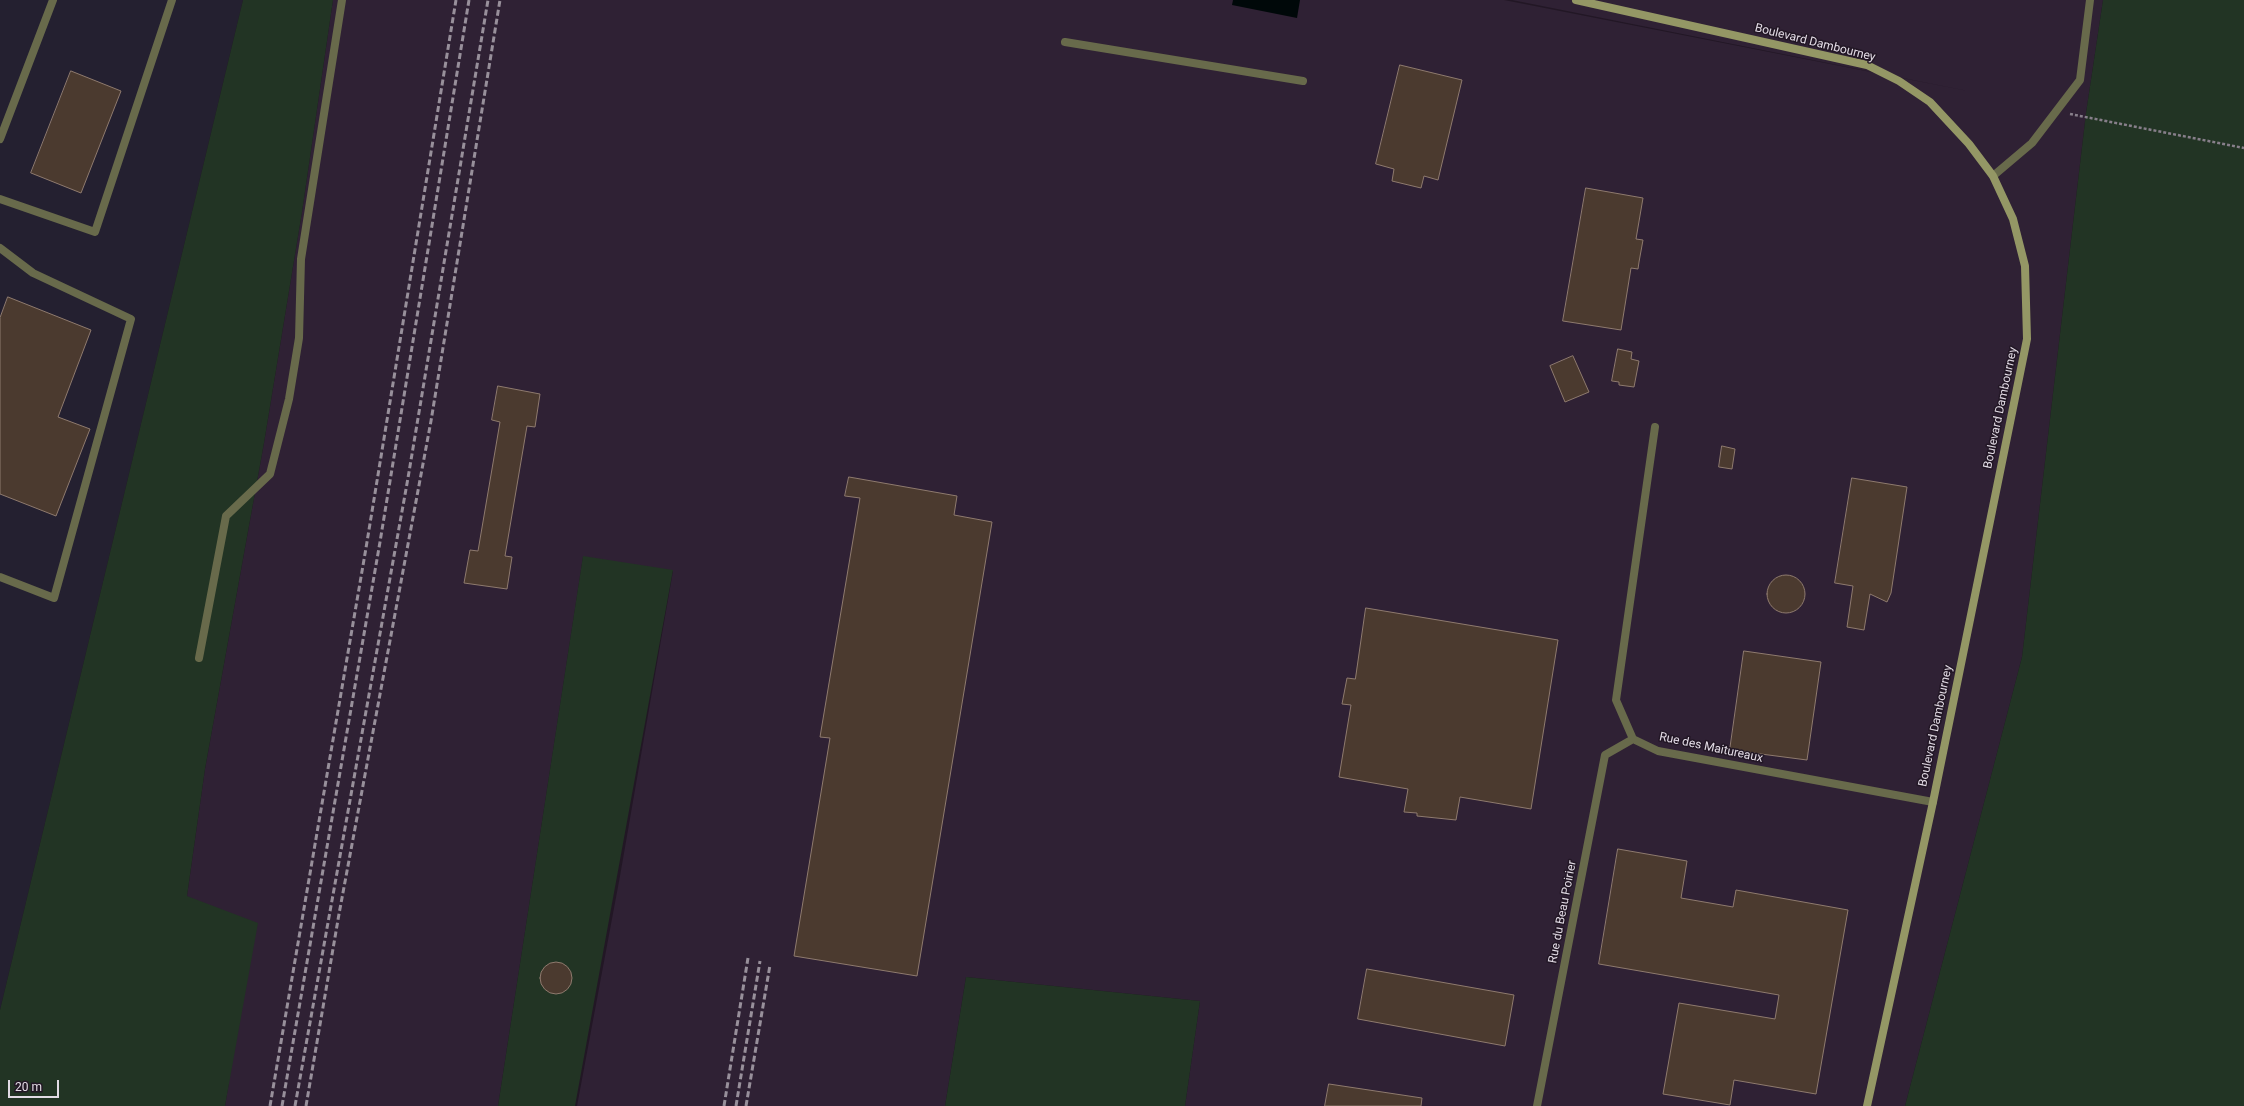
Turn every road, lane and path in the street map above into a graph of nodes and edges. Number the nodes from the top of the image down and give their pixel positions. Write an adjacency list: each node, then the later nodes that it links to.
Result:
1 (53, 0): 9 (street)
2 (172, 0): 12 (street)
3 (342, 0): 16 (street)
4 (1576, 0): 11 (street, Boulevard Dambourney)
5 (2090, 0): 8 (street)
6 (1065, 42): 7 (street)
7 (1303, 81)
8 (2056, 111): 10 (path); 11 (street)
9 (0, 139)
10 (2244, 148)
11 (1993, 176): 18 (street, Boulevard Dambourney)
12 (0, 199)
13 (0, 248): 15 (street)
14 (1655, 427): 17 (street)
15 (0, 577)
16 (199, 658)
17 (1633, 738): 18 (street, Rue des Maitureaux); 19 (street, Rue du Beau Poirier)
18 (1933, 802): 20 (street, Boulevard Dambourney)
19 (1537, 1106)
20 (1867, 1106)

